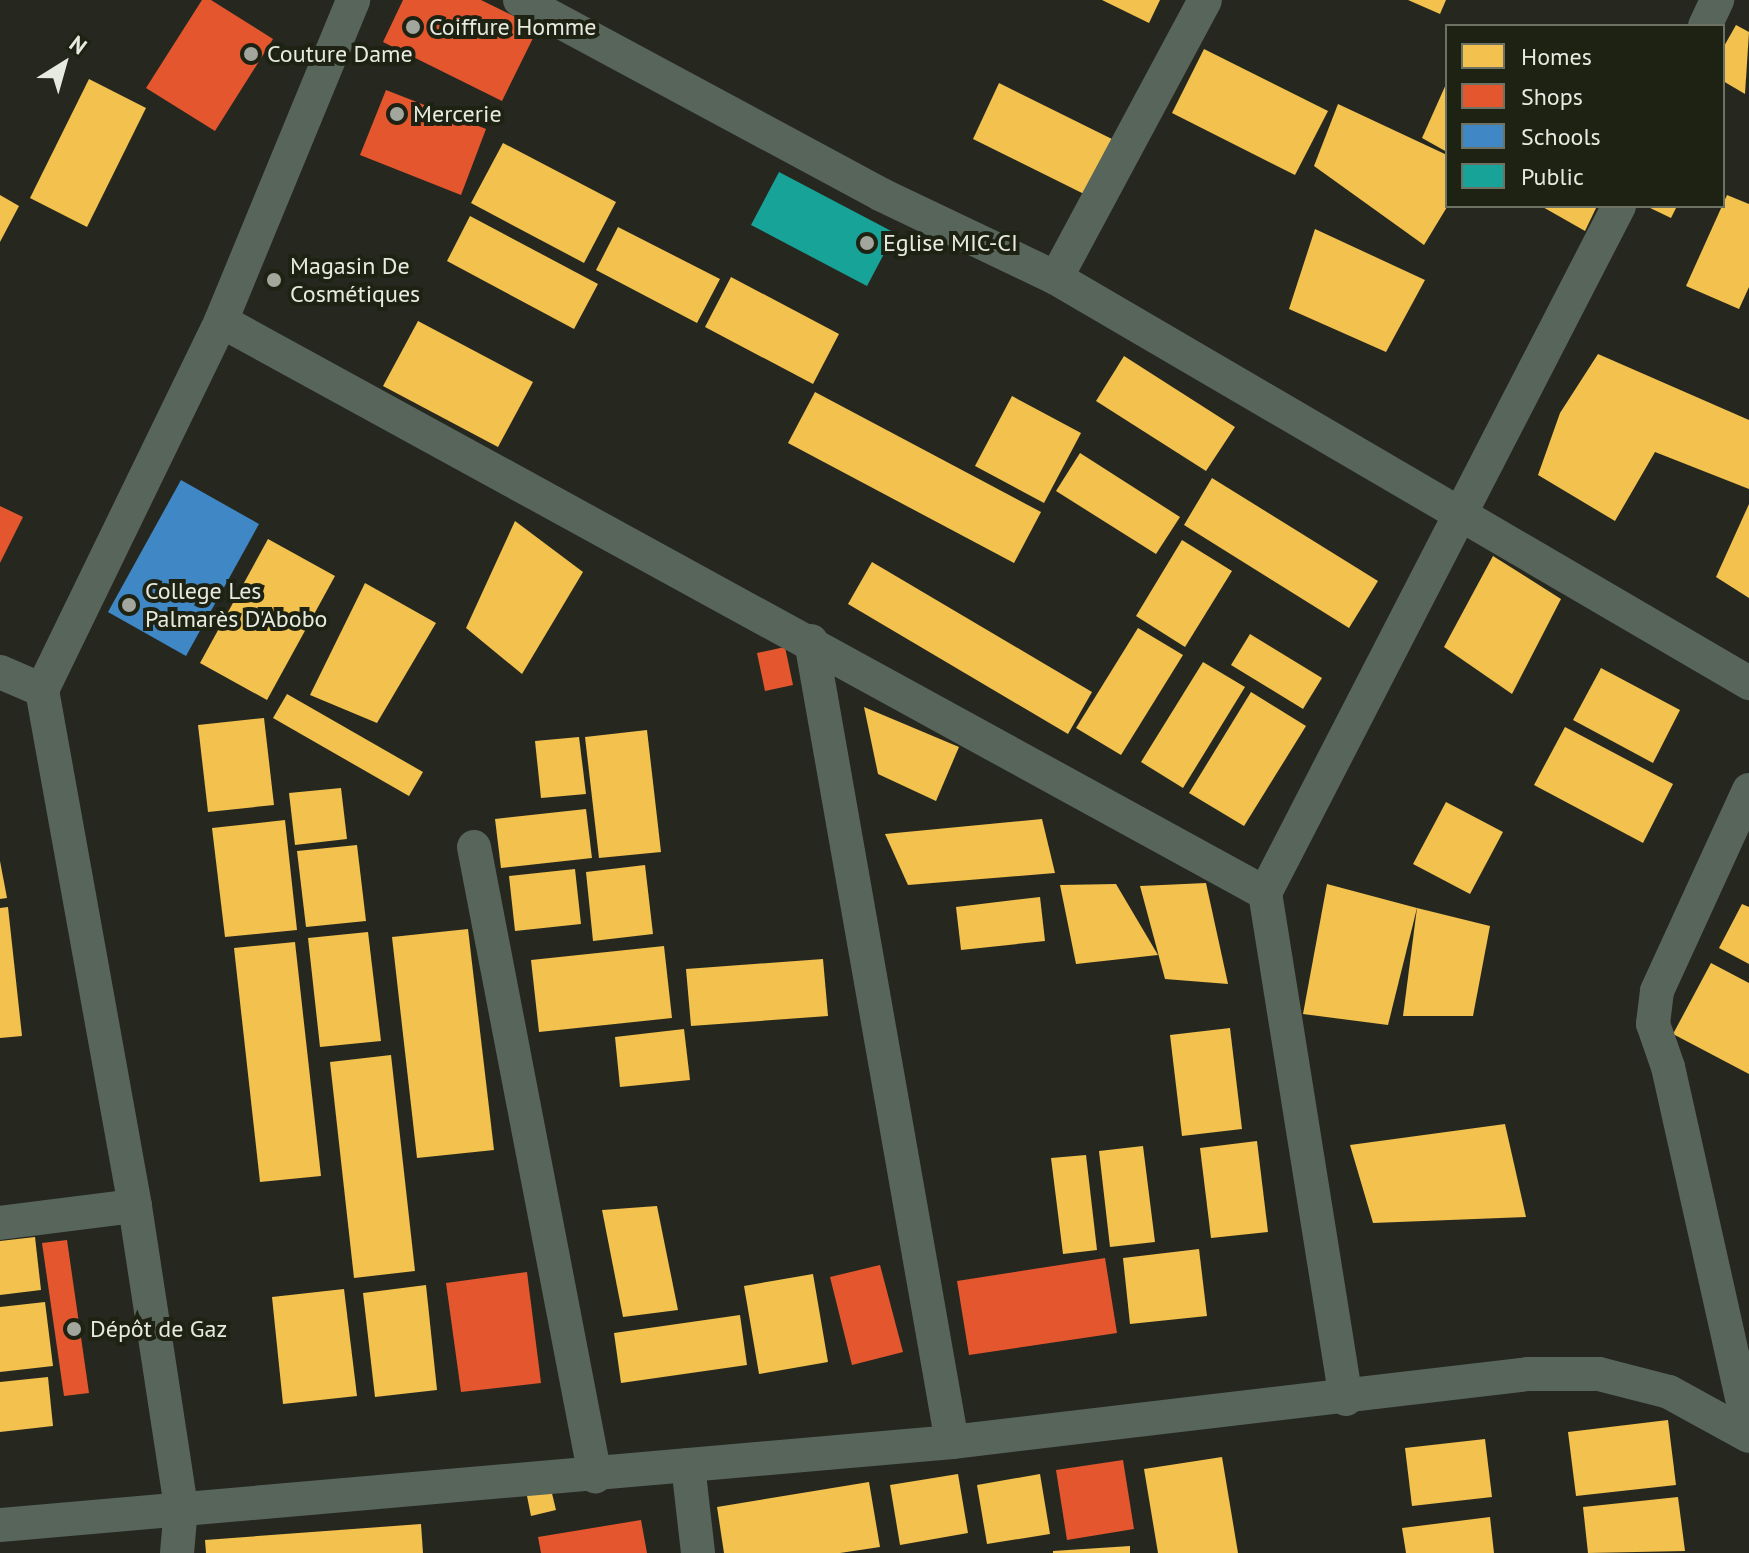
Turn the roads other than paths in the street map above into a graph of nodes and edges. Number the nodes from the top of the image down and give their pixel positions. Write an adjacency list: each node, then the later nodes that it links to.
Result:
1 (353, 0): 8 (street)
2 (520, 0): 7 (street)
3 (1205, 0): 7 (street)
4 (1717, 0): 5 (street)
5 (1706, 24)
6 (1618, 208): 9 (street)
7 (1056, 278): 9 (street)
8 (221, 321): 10 (street); 13 (street)
9 (1463, 514): 12 (street); 16 (street)
10 (811, 641): 16 (street); 22 (street)
11 (0, 672): 13 (street)
12 (1749, 683)
13 (42, 690): 17 (street)
14 (1749, 790): 20 (street)
15 (474, 847): 24 (street)
16 (1265, 893): 19 (street)
17 (135, 1206): 18 (street); 25 (street)
18 (0, 1223)
19 (1346, 1399): 21 (street); 22 (street)
20 (1749, 1429)
21 (1749, 1436)
22 (952, 1442): 23 (street)
23 (688, 1465): 24 (street); 28 (street)
24 (595, 1476): 25 (street)
25 (181, 1507): 26 (street); 27 (street)
26 (0, 1525)
27 (177, 1553)
28 (698, 1553)

